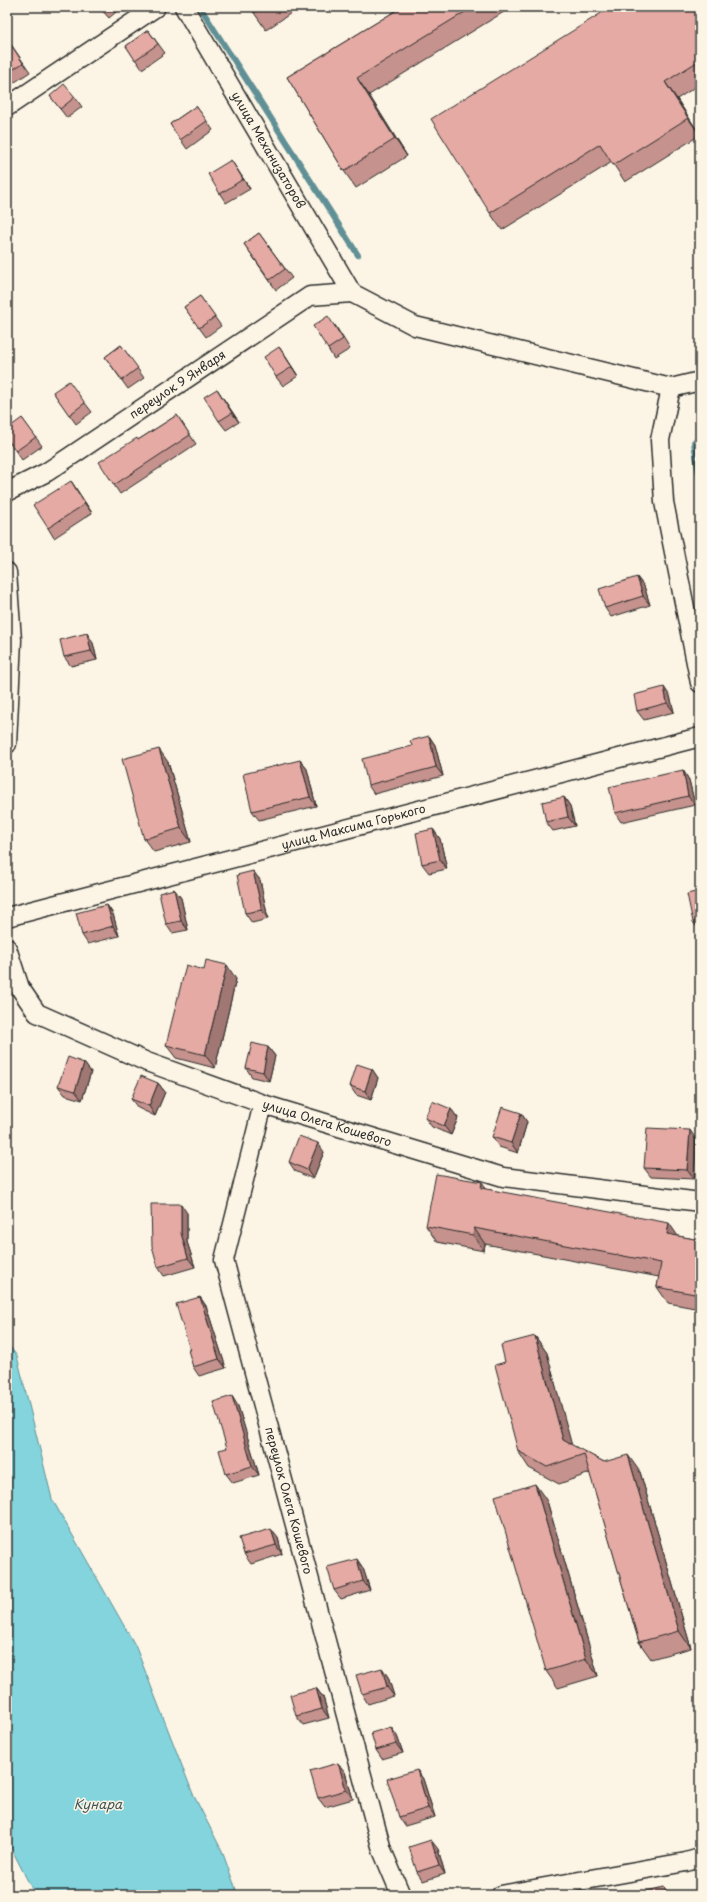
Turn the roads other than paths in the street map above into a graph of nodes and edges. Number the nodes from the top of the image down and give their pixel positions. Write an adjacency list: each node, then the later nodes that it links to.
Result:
1 (156, 7): 3 (street)
2 (184, 7): 4 (street, улица Механизаторов)
3 (7, 107)
4 (352, 293): 6 (street); 7 (street, переулок 9 Января)
5 (700, 381): 6 (street)
6 (671, 388): 9 (street)
7 (7, 492)
8 (7, 572): 11 (street)
9 (700, 683)
10 (700, 737): 12 (street, улица Максима Горького)
11 (7, 744)
12 (7, 917)
13 (7, 948): 14 (street, улица Олега Кошевого)
14 (263, 1104): 15 (street, улица Олега Кошевого); 17 (street, переулок Олега Кошевого)
15 (700, 1202)
16 (700, 1858): 18 (street)
17 (401, 1895)
18 (501, 1895)

